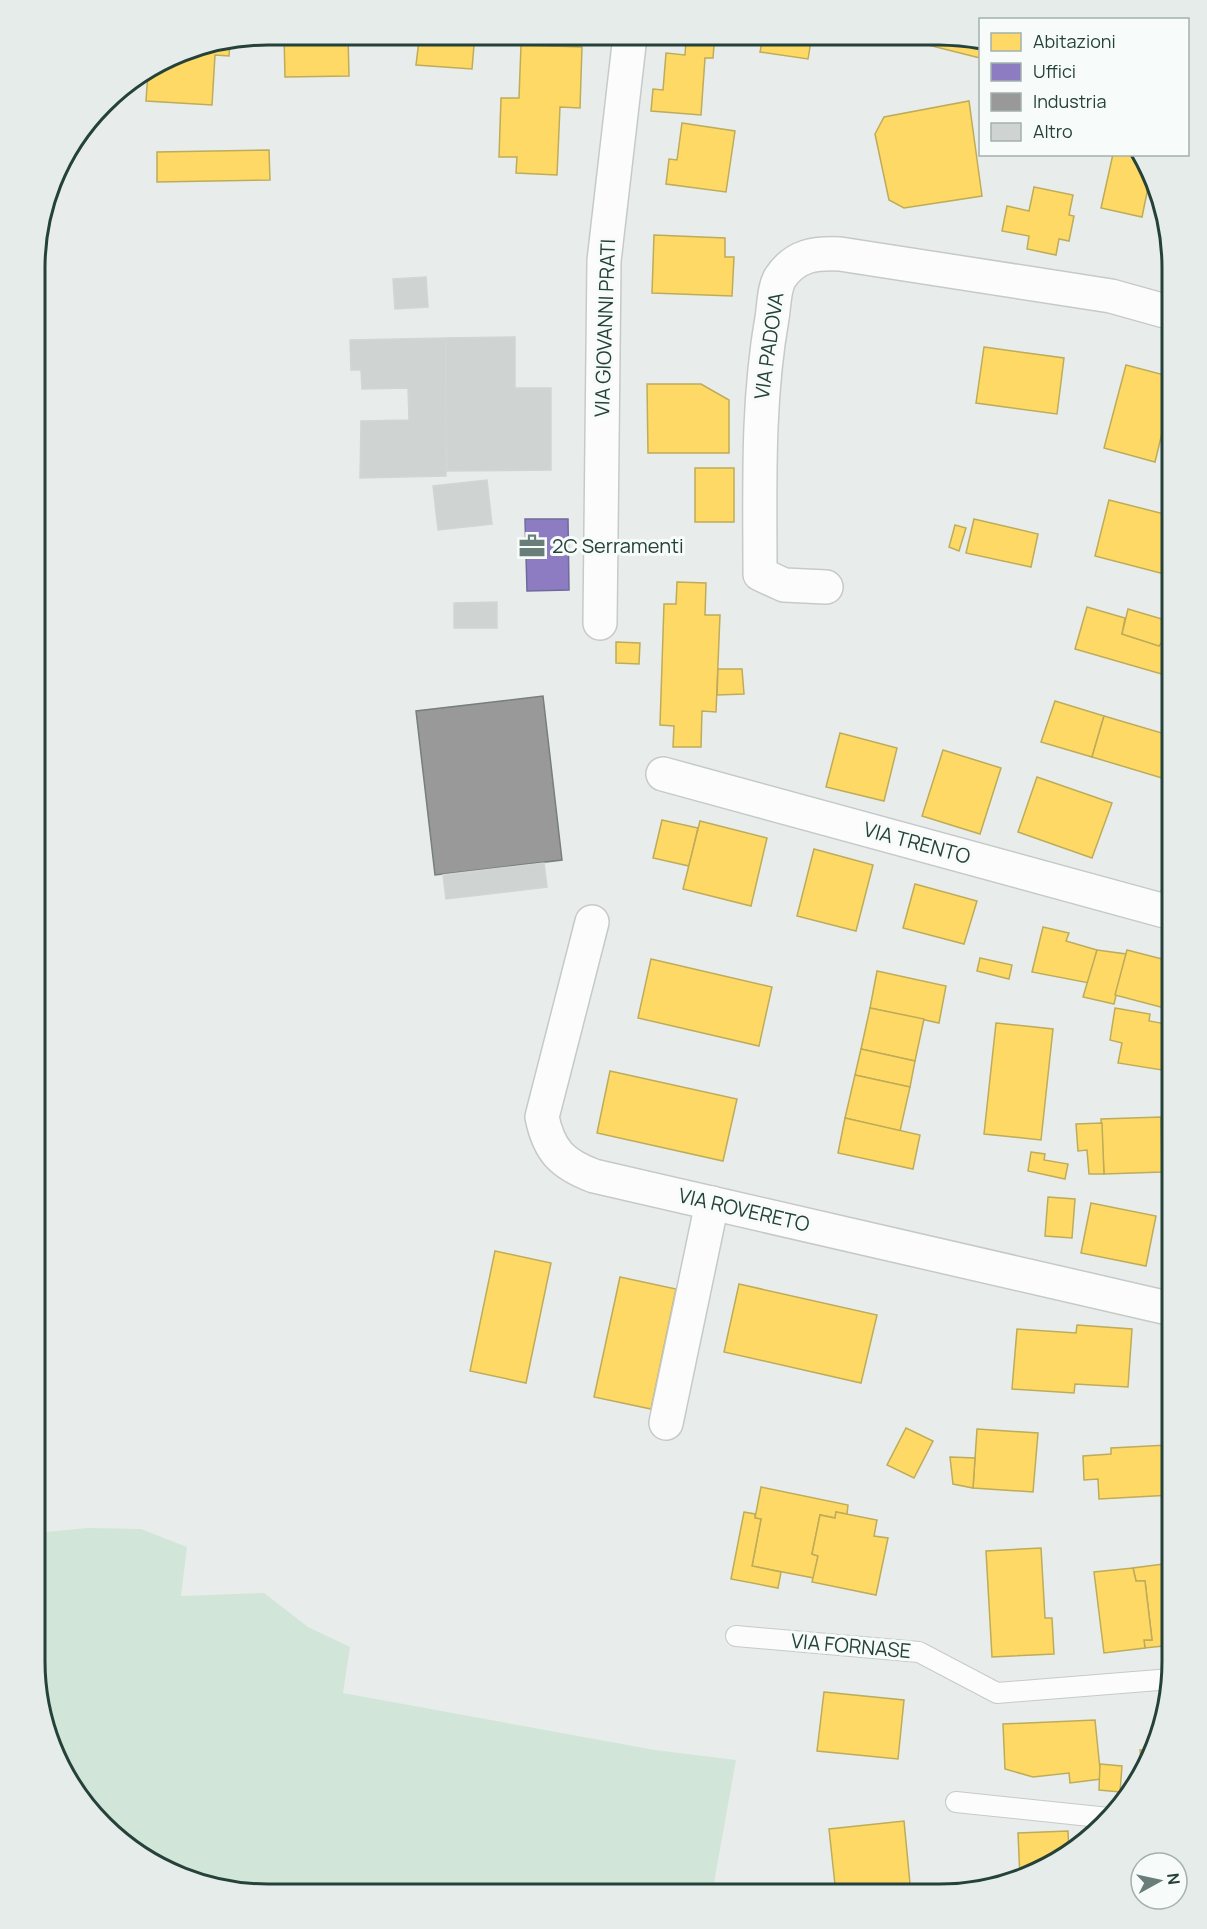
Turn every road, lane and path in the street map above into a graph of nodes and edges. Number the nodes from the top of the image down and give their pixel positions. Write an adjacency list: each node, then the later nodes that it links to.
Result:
1 (629, 45): 4 (street, VIA GIOVANNI PRATI)
2 (1162, 309): 3 (street, VIA PADOVA)
3 (826, 587)
4 (600, 623)
5 (663, 774): 6 (street, VIA TRENTO)
6 (1162, 910)
7 (592, 922): 8 (street, VIA ROVERETO)
8 (712, 1203): 9 (street, VIA ROVERETO); 10 (street)
9 (1162, 1308)
10 (666, 1423)
11 (736, 1636): 12 (lane, VIA FORNASE)
12 (1161, 1680)
13 (956, 1802): 14 (lane)
14 (1099, 1817)

